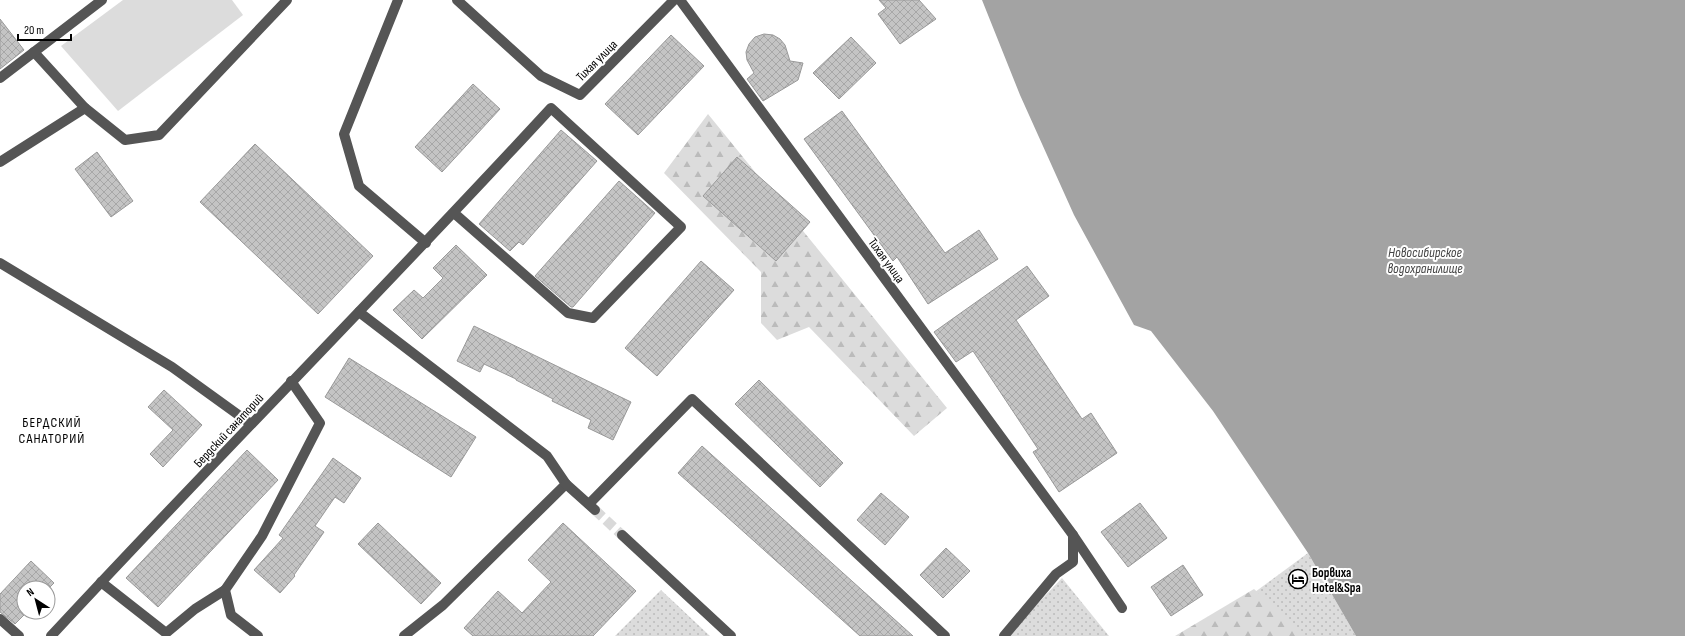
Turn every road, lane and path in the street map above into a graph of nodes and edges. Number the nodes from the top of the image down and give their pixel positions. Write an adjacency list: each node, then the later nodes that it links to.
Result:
1 (102, 0): 7 (street)
2 (288, 0): 9 (street)
3 (398, 0): 12 (street)
4 (457, 0): 5 (street, Тихая улица)
5 (674, 0)
6 (680, 0): 19 (street, Тихая улица)
7 (34, 52): 8 (street); 9 (street)
8 (0, 78)
9 (85, 108): 10 (street)
10 (0, 162)
11 (454, 213): 11 (street, Бердский санаторий); 12 (street, Бердский санаторий)
12 (426, 243): 14 (street, Бердский санаторий)
13 (0, 263): 16 (street)
14 (359, 312): 15 (street, Бердский санаторий); 17 (street)
15 (291, 381): 16 (street, Бердский санаторий); 21 (street)
16 (251, 424): 20 (street, Бердский санаторий)
17 (566, 484): 27 (street); 29 (street)
18 (622, 535): 28 (street)
19 (1073, 535): 22 (street, Тихая улица); 30 (street)
20 (101, 582): 21 (street); 26 (street, Бердский санаторий)
21 (225, 590): 24 (street)
22 (1122, 608)
23 (0, 619): 25 (street)
24 (251, 634)
25 (19, 636)
26 (51, 636)
27 (404, 636)
28 (731, 636)
29 (945, 636)
30 (1004, 636)

